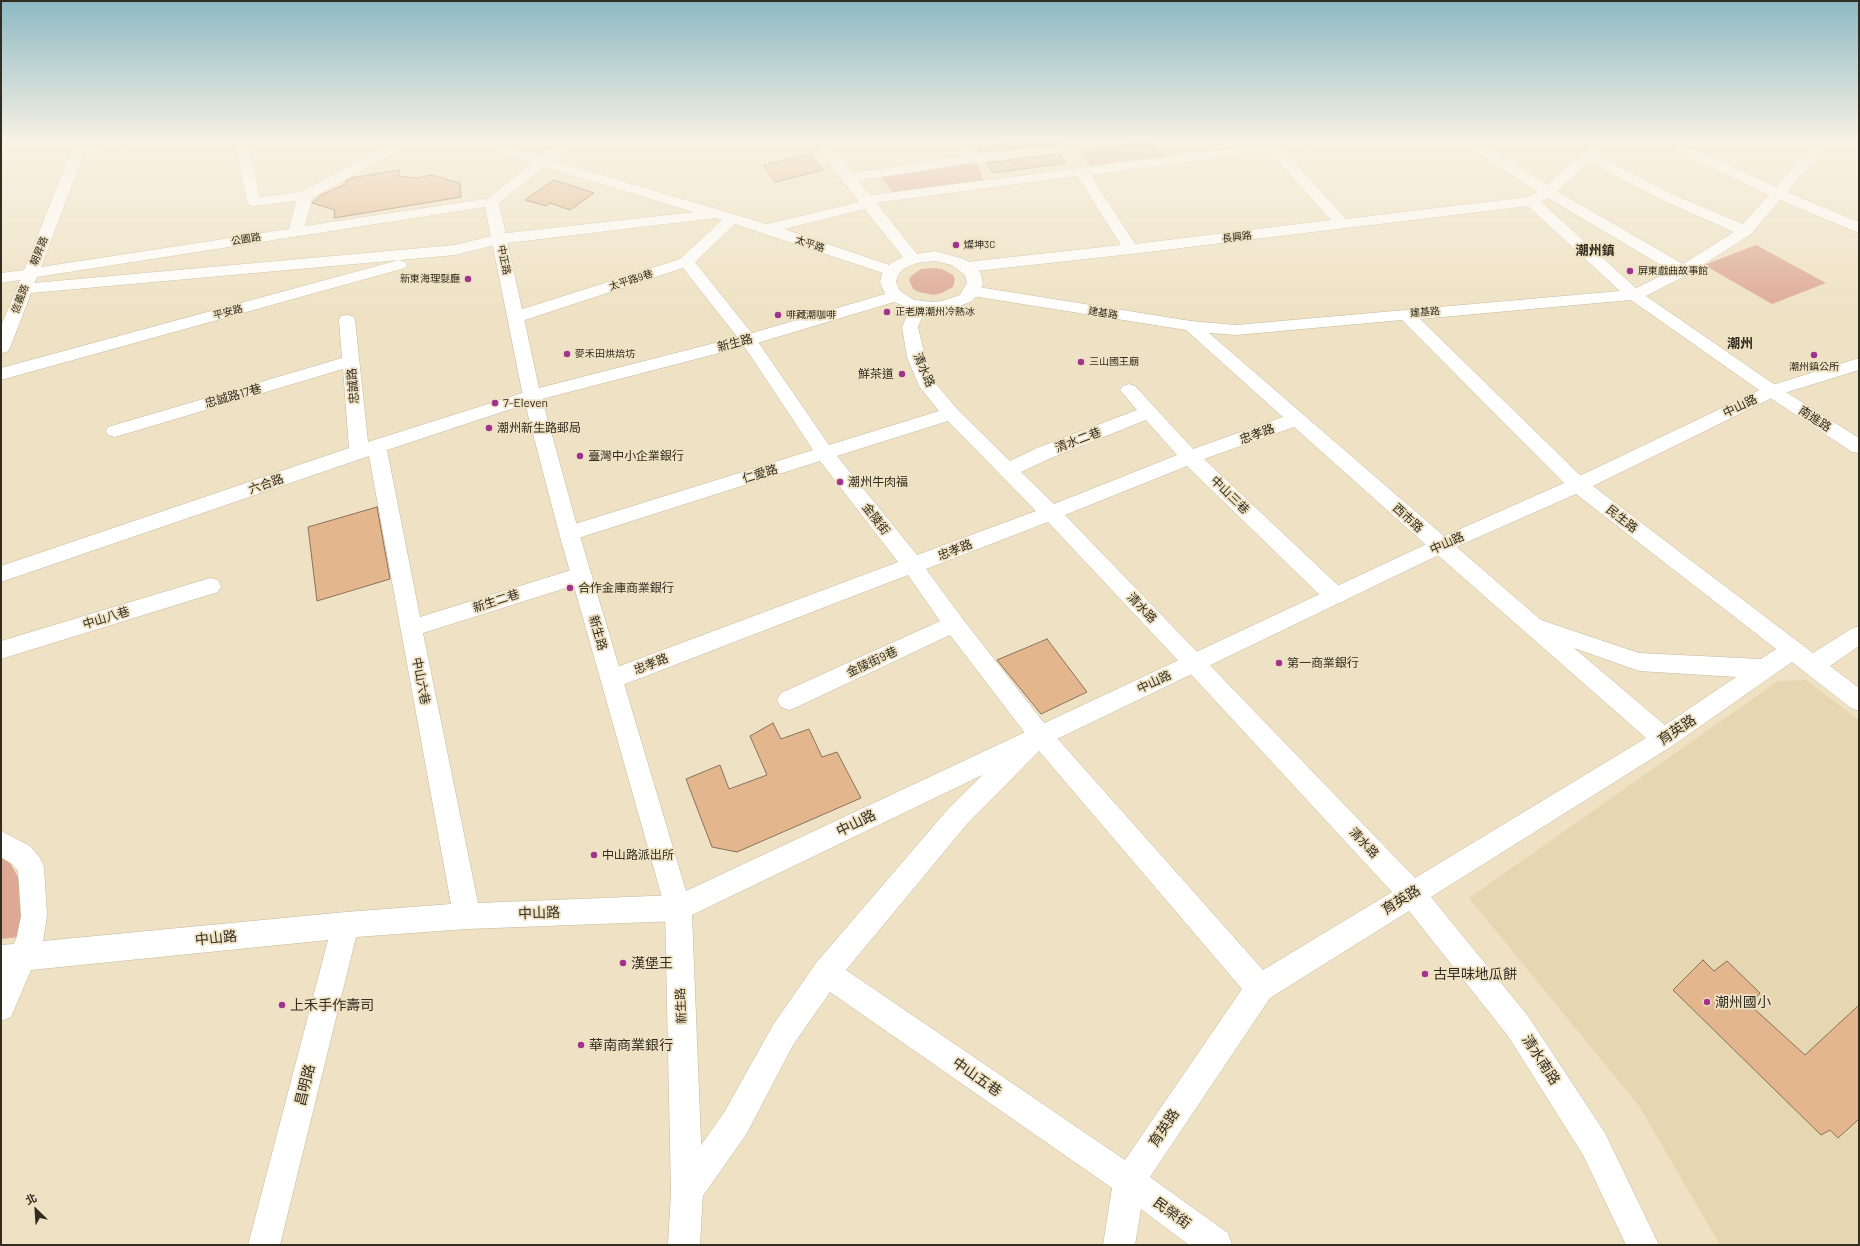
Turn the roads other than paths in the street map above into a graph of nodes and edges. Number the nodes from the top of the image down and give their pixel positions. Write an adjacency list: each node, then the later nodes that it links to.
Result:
1 (60, 199): 34 (street, 朝昇路)
2 (253, 199): 3 (street)
3 (278, 199)
4 (304, 199): 25 (street)
5 (495, 199): 17 (street)
6 (666, 199): 19 (street, 太平路)
7 (864, 199): 18 (street)
8 (886, 199): 18 (street)
9 (1099, 199): 27 (street)
10 (1320, 199): 21 (street)
11 (1535, 199): 16 (street, 長興路)
12 (1560, 199): 33 (street)
13 (1672, 199): 24 (street)
14 (1774, 199): 24 (street, 建基路)
15 (1792, 199): 22 (street)
16 (1531, 201): 21 (street, 長興路); 38 (street, 南進路)
17 (491, 202): 25 (street, 公園路); 26 (street, 中正路)
18 (866, 202): 23 (street); 29 (street)
19 (715, 214): 20 (street, 太平路); 26 (street)
20 (732, 219): 23 (street, 太平路); 30 (street, 太平路9巷)
21 (1343, 224): 27 (street, 長興路)
22 (1858, 226)
23 (767, 229): 32 (street, 太平路)
24 (1746, 231): 33 (street, 建基路)
25 (296, 232): 34 (street, 公園路)
26 (499, 239): 28 (street); 42 (street, 中正路)
27 (1131, 249): 31 (street, 長興路)
28 (455, 250): 36 (street); 49 (street, 平安路)
29 (913, 259): 31 (street); 32 (street)
30 (686, 262): 42 (street, 太平路9巷); 45 (street, 金陵街)
31 (967, 267): 37 (street)
32 (892, 271): 39 (street)
33 (1683, 271): 38 (street, 建基路)
34 (31, 273): 35 (street, 公園路); 36 (street, 信義路)
35 (1, 278)
36 (24, 289): 46 (street, 信義路)
37 (972, 291): 40 (street); 44 (street, 建基路)
38 (1634, 295): 41 (street, 建基路); 51 (street, 南進路)
39 (895, 296): 40 (street); 45 (street, 新生路)
40 (919, 306): 54 (street, 清水路)
41 (1405, 314): 44 (street, 建基路); 62 (street, 民生路)
42 (516, 317): 52 (street, 中正路)
43 (347, 320): 47 (street, 忠誠路)
44 (1191, 326): 55 (street, 西市路)
45 (748, 340): 52 (street, 新生路); 59 (street, 金陵街)
46 (1, 348)
47 (351, 361): 56 (street, 忠誠路17巷); 58 (street, 忠誠路)
48 (1859, 364): 51 (street, 中山路)
49 (1, 374)
50 (1130, 390): 53 (street, 中山三巷)
51 (1772, 391): 57 (street, 南進路); 62 (street, 中山路)
52 (532, 396): 58 (street, 六合路); 64 (street, 新生路)
53 (1150, 412): 60 (street, 中山三巷); 61 (street, 清水二巷)
54 (951, 414): 59 (street, 仁愛路); 61 (street, 清水路)
55 (1297, 419): 60 (street, 忠孝路); 65 (street, 西市路)
56 (114, 431)
57 (1859, 447)
58 (368, 449): 67 (street, 六合路); 73 (street, 中山六巷)
59 (825, 454): 64 (street, 仁愛路); 66 (street, 金陵街)
60 (1190, 457): 63 (street, 忠孝路); 70 (street, 中山三巷)
61 (1007, 470): 63 (street, 清水路)
62 (1578, 485): 65 (street, 中山路); 76 (street, 民生路)
63 (1051, 513): 66 (street, 忠孝路); 77 (street, 清水路)
64 (569, 533): 68 (street, 新生路)
65 (1440, 546): 70 (street, 中山路); 72 (street, 西市路)
66 (913, 566): 71 (street, 金陵街); 79 (street, 忠孝路)
67 (1, 574)
68 (581, 574): 73 (street, 新生二巷); 79 (street, 新生路)
69 (210, 586): 75 (street, 中山八巷)
70 (1335, 596): 77 (street, 中山路)
71 (954, 624): 80 (street, 金陵街9巷); 82 (street, 金陵街)
72 (1532, 624): 78 (street); 83 (street, 西市路)
73 (410, 628): 87 (street, 中山六巷)
74 (1859, 635): 76 (street, 育英路)
75 (1, 650)
76 (1802, 658): 78 (street, 育英路); 81 (street, 民生路)
77 (1195, 663): 82 (street, 中山路); 85 (street, 清水路)
78 (1765, 669): 83 (street, 育英路)
79 (612, 680): 86 (street, 新生路)
80 (789, 700)
81 (1859, 701)
82 (1040, 734): 86 (street, 中山路); 90 (street, 中山路); 91 (street, 金陵街)
83 (1664, 739): 85 (street, 育英路)
84 (1, 843): 89 (street)
85 (1411, 893): 91 (street, 育英路); 99 (street, 清水南路)
86 (678, 908): 87 (street, 中山路); 94 (street, 新生路)
87 (467, 916): 88 (street, 中山路)
88 (346, 925): 89 (street, 中山路); 95 (street, 昌明路)
89 (12, 958): 92 (street)
90 (826, 973): 93 (street, 中山五巷); 94 (street, 中山路)
91 (1260, 988): 93 (street, 育英路)
92 (1, 1006)
93 (1129, 1181): 97 (street, 育英路); 98 (street, 民榮街)
94 (687, 1192): 96 (street, 新生路)
95 (264, 1245)
96 (684, 1245)
97 (1118, 1245)
98 (1216, 1245)
99 (1643, 1245)

